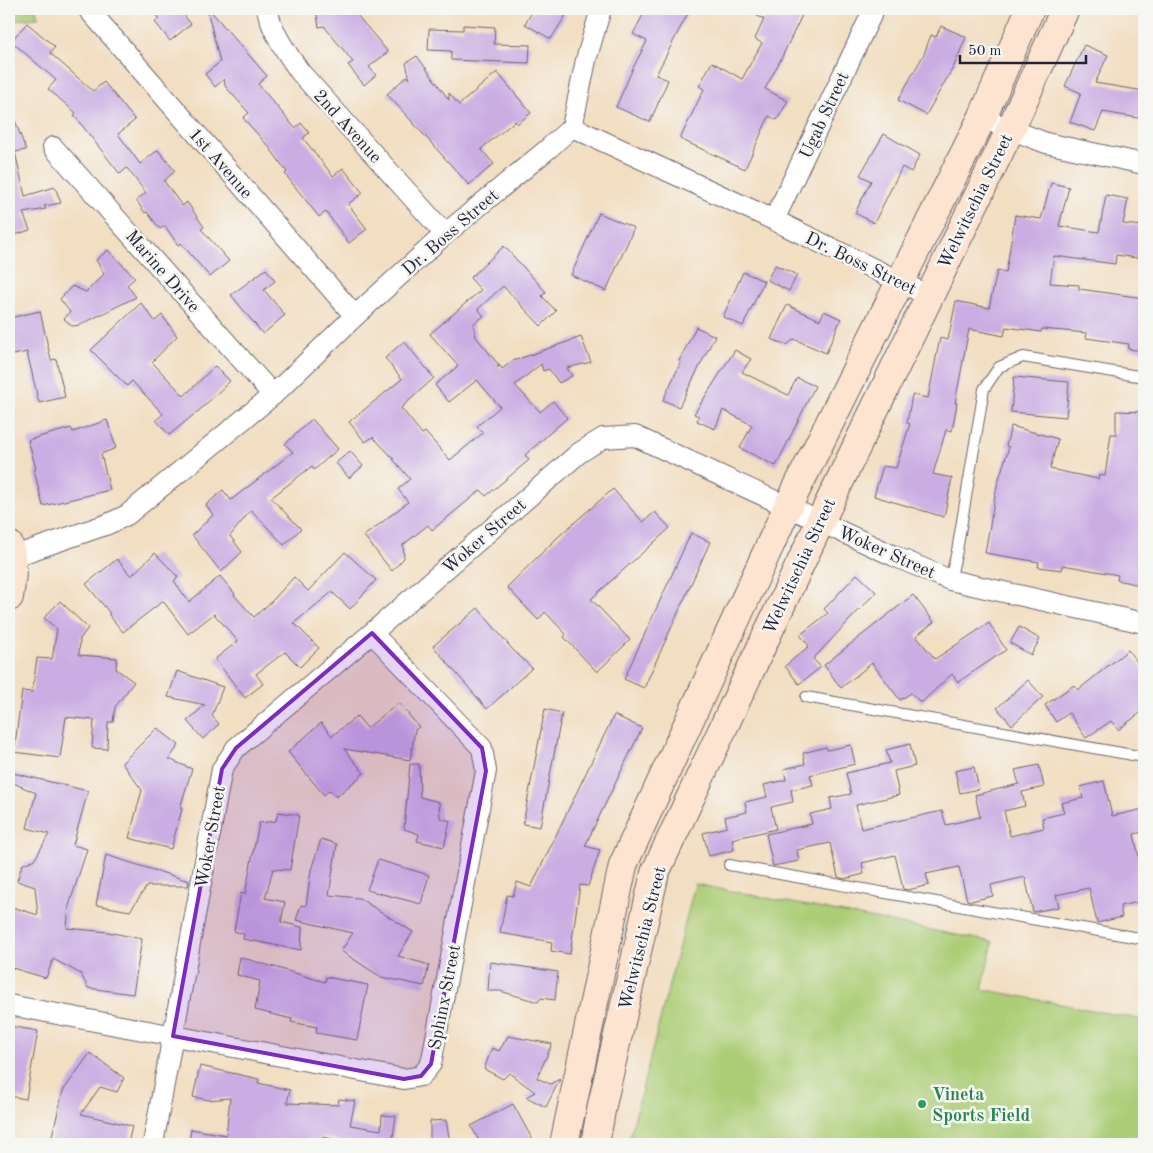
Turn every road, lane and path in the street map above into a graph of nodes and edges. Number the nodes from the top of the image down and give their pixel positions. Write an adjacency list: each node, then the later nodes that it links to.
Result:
1 (88, 9): 16 (street, 1st Avenue)
2 (267, 9): 13 (street, 2nd Avenue)
3 (601, 9): 8 (street)
4 (874, 9): 12 (street, Ugab Street)
5 (1030, 9): 7 (street, Welwitschia Street)
6 (1065, 9): 9 (street, Welwitschia Street)
7 (982, 118): 9 (street); 14 (street, Welwitschia Street)
8 (572, 127): 12 (street, Dr. Boss Street); 13 (street, Dr. Boss Street)
9 (1011, 128): 11 (street); 15 (street, Welwitschia Street)
10 (53, 147): 18 (street, Marine Drive)
11 (1144, 164)
12 (774, 220): 14 (street, Dr. Boss Street)
13 (445, 234): 16 (street, Dr. Boss Street)
14 (901, 283): 15 (street, Dr. Boss Street); 19 (street, Welwitschia Street)
15 (929, 296): 20 (street, Welwitschia Street)
16 (355, 316): 18 (street, Dr. Boss Street)
17 (1144, 377): 22 (lane)
18 (273, 395): 21 (street, Dr. Boss Street)
19 (788, 506): 20 (street, Woker Street); 25 (street, Woker Street); 33 (street, Welwitschia Street)
20 (820, 522): 22 (street, Woker Street); 34 (street, Welwitschia Street)
21 (10, 553): 23 (street)
22 (950, 580): 24 (street, Woker Street)
23 (9, 597)
24 (1144, 623)
25 (372, 633): 31 (street, Woker Street); 31 (street, Sphinx Street)
26 (806, 697): 27 (lane)
27 (1144, 757)
28 (729, 865): 29 (lane)
29 (1144, 939)
30 (9, 1005): 31 (street, Sphinx Street)
31 (173, 1036): 32 (street, Woker Street)
32 (153, 1144)
33 (564, 1144)
34 (595, 1144)

